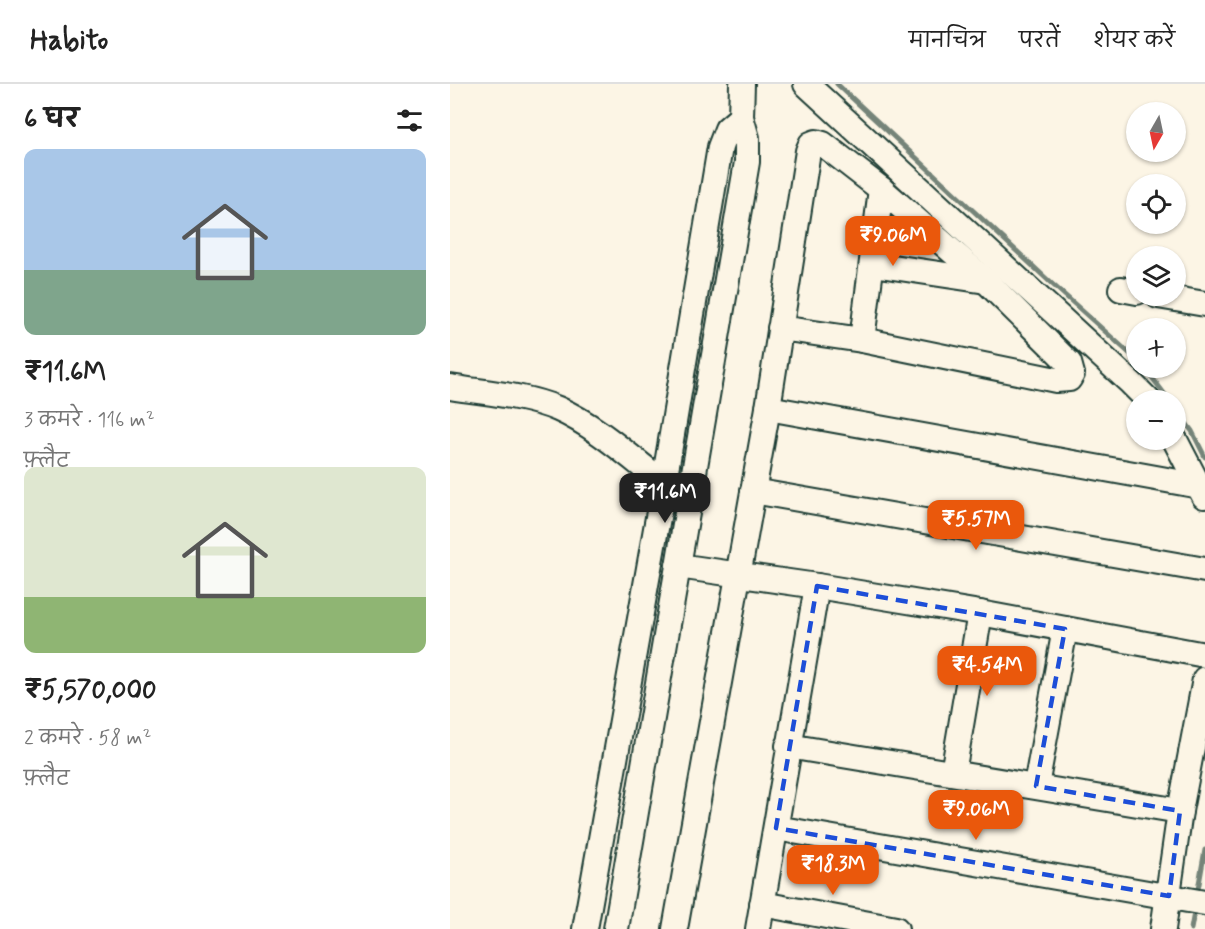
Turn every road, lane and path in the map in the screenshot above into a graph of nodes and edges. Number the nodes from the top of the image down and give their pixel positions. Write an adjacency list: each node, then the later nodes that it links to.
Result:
1 (742, 84): 3 (street)
2 (806, 84): 12 (street)
3 (741, 117): 16 (street); 18 (street)
4 (882, 189): 5 (street); 6 (street); 9 (street)
5 (873, 264): 6 (street); 10 (street)
6 (986, 281): 10 (street)
7 (1186, 301): 8 (street)
8 (1205, 304)
9 (780, 328): 10 (street); 13 (street)
10 (862, 340)
11 (450, 387): 16 (street)
12 (1138, 390)
13 (768, 408): 15 (street); 17 (street)
14 (1180, 450): 17 (street)
15 (753, 491): 20 (street); 21 (street)
16 (662, 494): 18 (street); 35 (street)
17 (1202, 494)
18 (688, 511): 19 (street)
19 (686, 568): 21 (street); 36 (street)
20 (1205, 570)
21 (730, 574): 22 (street); 37 (street)
22 (817, 586): 23 (street); 27 (street)
23 (981, 614): 24 (street); 28 (street)
24 (1065, 629): 25 (street); 29 (street)
25 (1205, 655)
26 (1205, 679): 30 (street)
27 (788, 746): 28 (street); 31 (street)
28 (953, 774): 29 (street)
29 (1036, 786): 30 (street)
30 (1180, 811): 32 (street)
31 (776, 828): 32 (street); 33 (street)
32 (1185, 899): 40 (street)
33 (762, 904): 34 (street); 38 (street)
34 (842, 924): 39 (street)
35 (585, 929)
36 (616, 929)
37 (675, 929)
38 (758, 929)
39 (896, 929)
40 (1162, 929)

